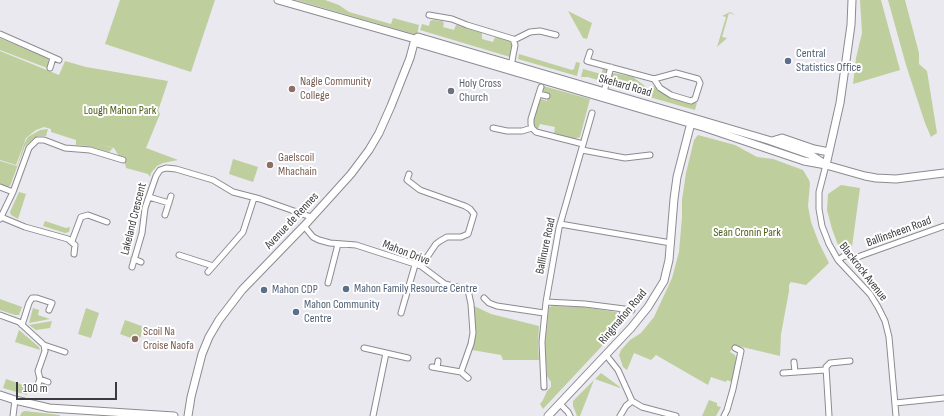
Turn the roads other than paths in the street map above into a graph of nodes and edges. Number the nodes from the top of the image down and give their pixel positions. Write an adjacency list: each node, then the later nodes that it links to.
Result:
1 (278, 0): 6 (street, Skehard Road)
2 (852, 0): 23 (street)
3 (429, 15): 7 (street)
4 (0, 34): 10 (street)
5 (556, 35): 7 (street)
6 (415, 39): 11 (street, Skehard Road); 36 (street, Avenue de Rennes)
7 (514, 40): 11 (street)
8 (590, 52): 9 (street)
9 (611, 67): 12 (street); 15 (street)
10 (50, 68)
11 (511, 68): 15 (street, Skehard Road)
12 (654, 79): 12 (street)
13 (540, 88): 14 (street)
14 (539, 94): 16 (street); 20 (street)
15 (603, 94): 18 (street, Skehard Road)
16 (547, 96)
17 (592, 113): 22 (street, Ballinure Road)
18 (692, 120): 21 (street, Skehard Road); 26 (street, Skehard Road); 43 (street, Ringmahon Road)
19 (493, 128): 20 (street)
20 (532, 128): 22 (street)
21 (772, 141): 23 (street); 26 (street, Skehard Road)
22 (583, 147): 24 (street); 39 (street, Ballinure Road)
23 (829, 152): 26 (street)
24 (650, 155)
25 (123, 160): 30 (street)
26 (826, 165): 28 (street, Skehard Road); 48 (street, Blackrock Avenue)
27 (409, 174): 51 (street)
28 (944, 174)
29 (0, 187): 30 (street)
30 (13, 192): 37 (street)
31 (171, 196): 34 (street)
32 (149, 197): 33 (street, Lakeland Crescent); 34 (street); 47 (street, Lakeland Crescent)
33 (254, 198): 36 (street, Lakeland Crescent); 50 (street)
34 (169, 203): 35 (street)
35 (165, 215)
36 (311, 217): 40 (street, Avenue de Rennes)
37 (1, 218): 42 (street)
38 (107, 222): 42 (street)
39 (560, 224): 43 (street); 56 (street, Ballinure Road)
40 (304, 226): 44 (street, Mahon Drive); 92 (street, Avenue de Rennes)
41 (944, 226): 48 (street, Ballinsheen Road)
42 (72, 241): 45 (street)
43 (671, 243): 70 (street, Ringmahon Road)
44 (338, 244): 51 (street, Mahon Drive); 54 (street)
45 (74, 254)
46 (179, 255): 50 (street)
47 (134, 260): 49 (street); 52 (street, Lakeland Crescent)
48 (838, 260): 88 (street, Blackrock Avenue)
49 (141, 262)
50 (213, 266): 53 (street)
51 (418, 266): 60 (street); 76 (street, Mahon Drive)
52 (132, 267)
53 (208, 272)
54 (328, 283)
55 (484, 298): 61 (street)
56 (546, 302): 57 (street); 61 (street, Ballinure Road)
57 (623, 309): 59 (street); 63 (street)
58 (49, 310): 64 (street)
59 (632, 310)
60 (401, 313)
61 (544, 313): 83 (street, Ballinure Road)
62 (0, 315): 64 (street)
63 (622, 318)
64 (22, 325): 65 (street)
65 (44, 345): 68 (street); 80 (street)
66 (364, 348): 69 (street)
67 (735, 348): 98 (street)
68 (65, 352)
69 (386, 353): 71 (street); 93 (street)
70 (606, 355): 87 (street); 89 (street, Ringmahon Road)
71 (408, 358)
72 (438, 361): 76 (street)
73 (850, 361): 75 (street)
74 (794, 362): 77 (street)
75 (825, 370): 77 (street); 99 (street)
76 (461, 372): 79 (street)
77 (795, 372): 78 (street)
78 (783, 373)
79 (468, 378)
80 (40, 379): 81 (street); 82 (street)
81 (48, 382)
82 (37, 387)
83 (544, 388)
84 (0, 395): 86 (street)
85 (944, 398): 88 (street)
86 (14, 400): 90 (street); 91 (street)
87 (632, 401): 96 (street); 97 (street)
88 (895, 403): 100 (street, Blackrock Avenue)
89 (560, 404): 94 (street, Ringmahon Road); 95 (street)
90 (13, 416)
91 (174, 416)
92 (188, 416)
93 (373, 416)
94 (548, 416)
95 (570, 416)
96 (620, 416)
97 (676, 416)
98 (724, 416)
99 (829, 416)
100 (896, 416)

